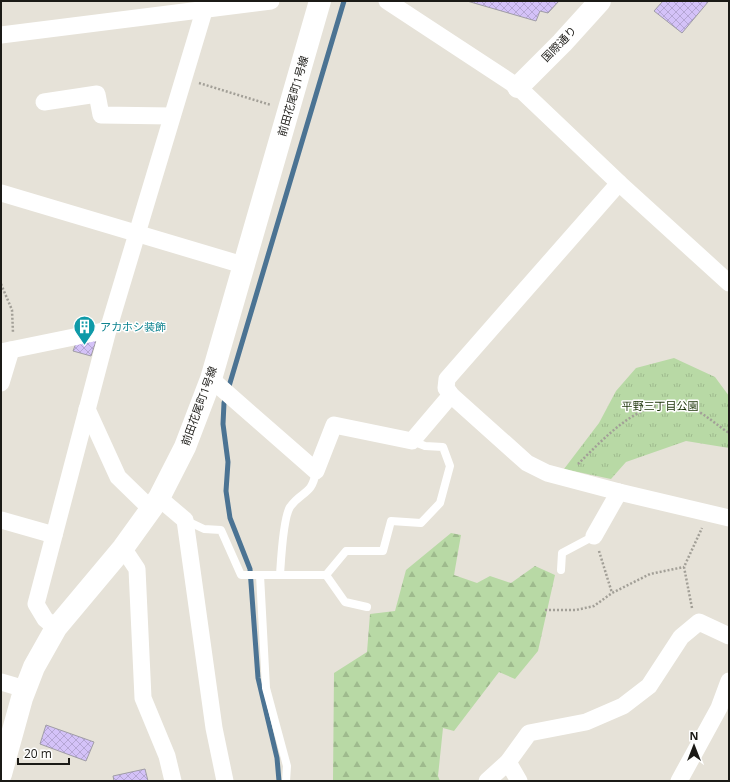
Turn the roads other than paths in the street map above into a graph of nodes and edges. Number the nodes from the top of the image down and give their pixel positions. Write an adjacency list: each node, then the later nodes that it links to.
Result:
1 (272, 1): 5 (street)
2 (320, 1): 13 (street, 前田花尾町1号線)
3 (387, 1): 7 (street)
4 (600, 1): 7 (street, 国際通り)
5 (206, 5): 6 (street); 9 (street)
6 (1, 36)
7 (518, 87): 10 (street)
8 (44, 102): 9 (street)
9 (172, 116): 12 (street)
10 (619, 183): 14 (street); 19 (street)
11 (1, 193): 12 (street)
12 (136, 233): 13 (street); 15 (street)
13 (243, 265): 18 (street, 前田花尾町1号線)
14 (729, 283)
15 (108, 330): 16 (street); 20 (street)
16 (8, 350): 17 (street)
17 (1, 383)
18 (222, 388): 22 (street); 24 (street, 前田花尾町1号線)
19 (451, 395): 21 (street); 23 (street)
20 (87, 408): 24 (street); 28 (street)
21 (412, 441): 22 (street); 34 (lane)
22 (316, 471): 33 (lane)
23 (619, 492): 25 (street); 29 (street)
24 (155, 503): 27 (street); 30 (street, 前田花尾町1号線)
25 (729, 518)
26 (1, 520): 28 (street)
27 (186, 520): 32 (lane); 45 (street)
28 (54, 535): 36 (street)
29 (594, 536): 31 (lane)
30 (122, 548): 36 (street, 前田花尾町1号線); 44 (street)
31 (561, 570)
32 (259, 575): 33 (lane); 46 (lane)
33 (280, 575): 34 (lane)
34 (326, 575): 35 (lane)
35 (367, 607)
36 (56, 628): 40 (street, 前田花尾町1号線)
37 (729, 636): 42 (street)
38 (729, 681): 49 (street)
39 (1, 682): 40 (street)
40 (25, 688): 41 (street, 前田花尾町1号線)
41 (6, 732): 43 (street, 前田花尾町1号線)
42 (508, 762): 47 (street); 48 (street)
43 (1, 774)
44 (173, 781)
45 (225, 781)
46 (286, 781)
47 (487, 781)
48 (519, 781)
49 (679, 781)

